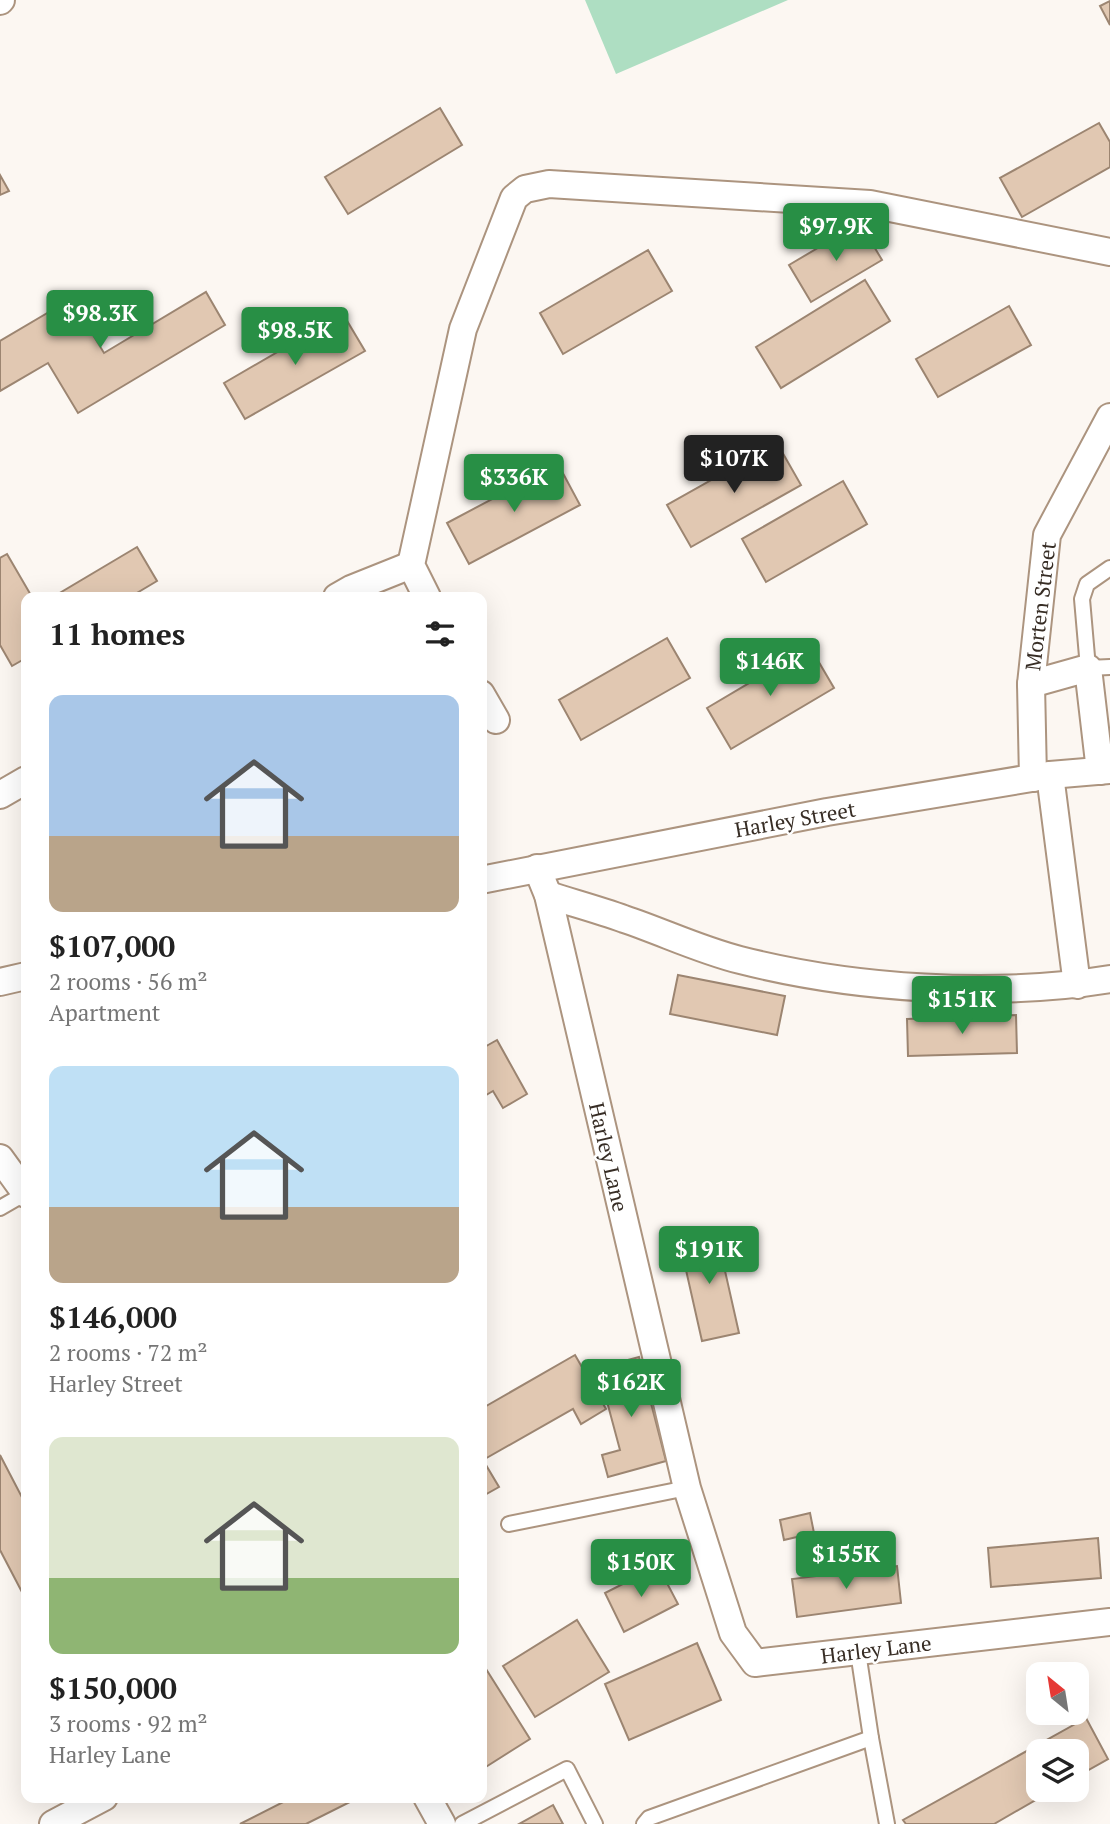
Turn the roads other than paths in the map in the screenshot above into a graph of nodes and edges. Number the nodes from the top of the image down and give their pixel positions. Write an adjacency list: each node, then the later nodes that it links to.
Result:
1 (1110, 252): 3 (street)
2 (1110, 417): 8 (street, Morten Street)
3 (411, 565): 5 (street); 6 (street)
4 (1110, 568): 7 (lane)
5 (346, 592)
6 (424, 592)
7 (1099, 667): 8 (street, Morten Street); 11 (street)
8 (1031, 684): 12 (street, Morten Street)
9 (487, 704): 10 (street)
10 (496, 720)
11 (1105, 770): 12 (street, Harley Street)
12 (1042, 776): 15 (street, Harley Street); 21 (street, Morten Street)
13 (21, 782): 14 (street)
14 (0, 795)
15 (537, 868): 16 (street, Harley Street); 17 (street, Harley Lane)
16 (487, 879)
17 (548, 895): 21 (street); 26 (street, Harley Lane)
18 (21, 977): 20 (street)
19 (1110, 979): 21 (street)
20 (0, 982)
21 (1077, 985)
22 (0, 1158): 23 (street)
23 (21, 1187)
24 (21, 1197): 25 (lane)
25 (0, 1208)
26 (687, 1488): 27 (lane); 29 (street, Harley Lane)
27 (509, 1524)
28 (1110, 1622): 29 (street, Harley Lane)
29 (858, 1651): 30 (lane)
30 (871, 1738): 37 (lane); 38 (lane)
31 (93, 1803): 33 (street)
32 (430, 1803): 34 (street)
33 (53, 1824)
34 (442, 1824)
35 (462, 1824): 36 (lane)
36 (595, 1824)
37 (644, 1824)
38 (887, 1824)

